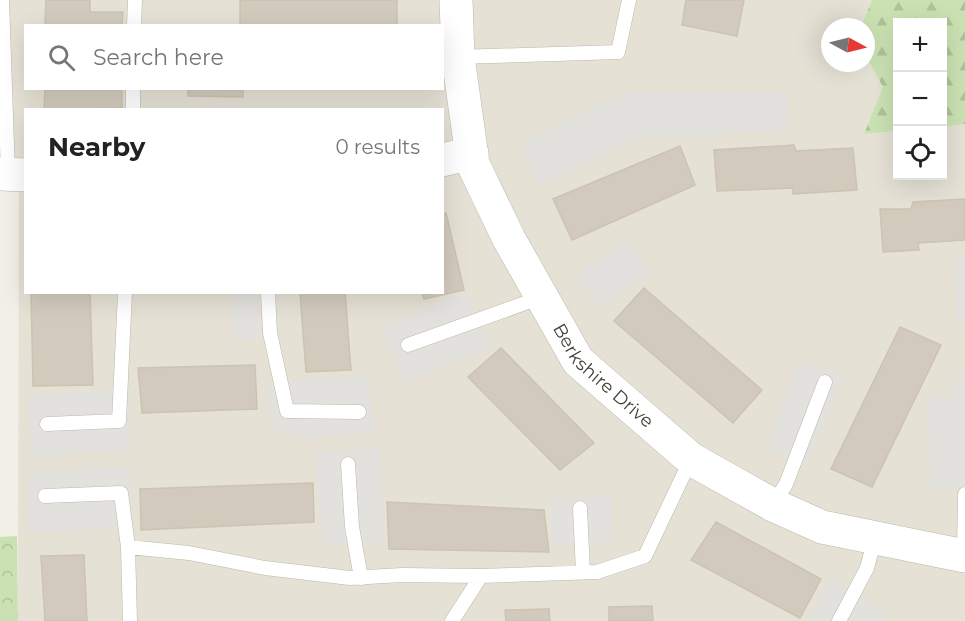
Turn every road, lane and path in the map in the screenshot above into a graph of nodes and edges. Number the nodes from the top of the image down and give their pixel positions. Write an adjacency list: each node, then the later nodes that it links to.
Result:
1 (2, 0): 10 (lane)
2 (135, 0): 5 (lane)
3 (456, 0): 6 (street, Berkshire Drive)
4 (629, 0): 6 (lane)
5 (134, 24)
6 (458, 57): 9 (street, Berkshire Drive)
7 (133, 90): 8 (lane)
8 (133, 108)
9 (457, 157): 13 (street, Berkshire Drive)
10 (11, 174)
11 (125, 294): 17 (lane)
12 (268, 294): 16 (lane)
13 (542, 297): 14 (lane); 18 (street, Berkshire Drive)
14 (408, 345)
15 (825, 382): 22 (lane)
16 (359, 412)
17 (47, 423)
18 (692, 459): 22 (street, Berkshire Drive); 27 (lane)
19 (348, 464): 29 (lane)
20 (965, 494): 26 (lane)
21 (45, 496): 25 (lane)
22 (773, 506): 24 (street, Berkshire Drive)
23 (580, 508): 27 (lane)
24 (874, 537): 26 (street, Berkshire Drive); 32 (lane)
25 (128, 547): 29 (lane); 30 (lane)
26 (965, 556)
27 (584, 572): 28 (lane)
28 (481, 576): 29 (lane); 31 (lane)
29 (362, 578)
30 (130, 621)
31 (452, 621)
32 (839, 621)

